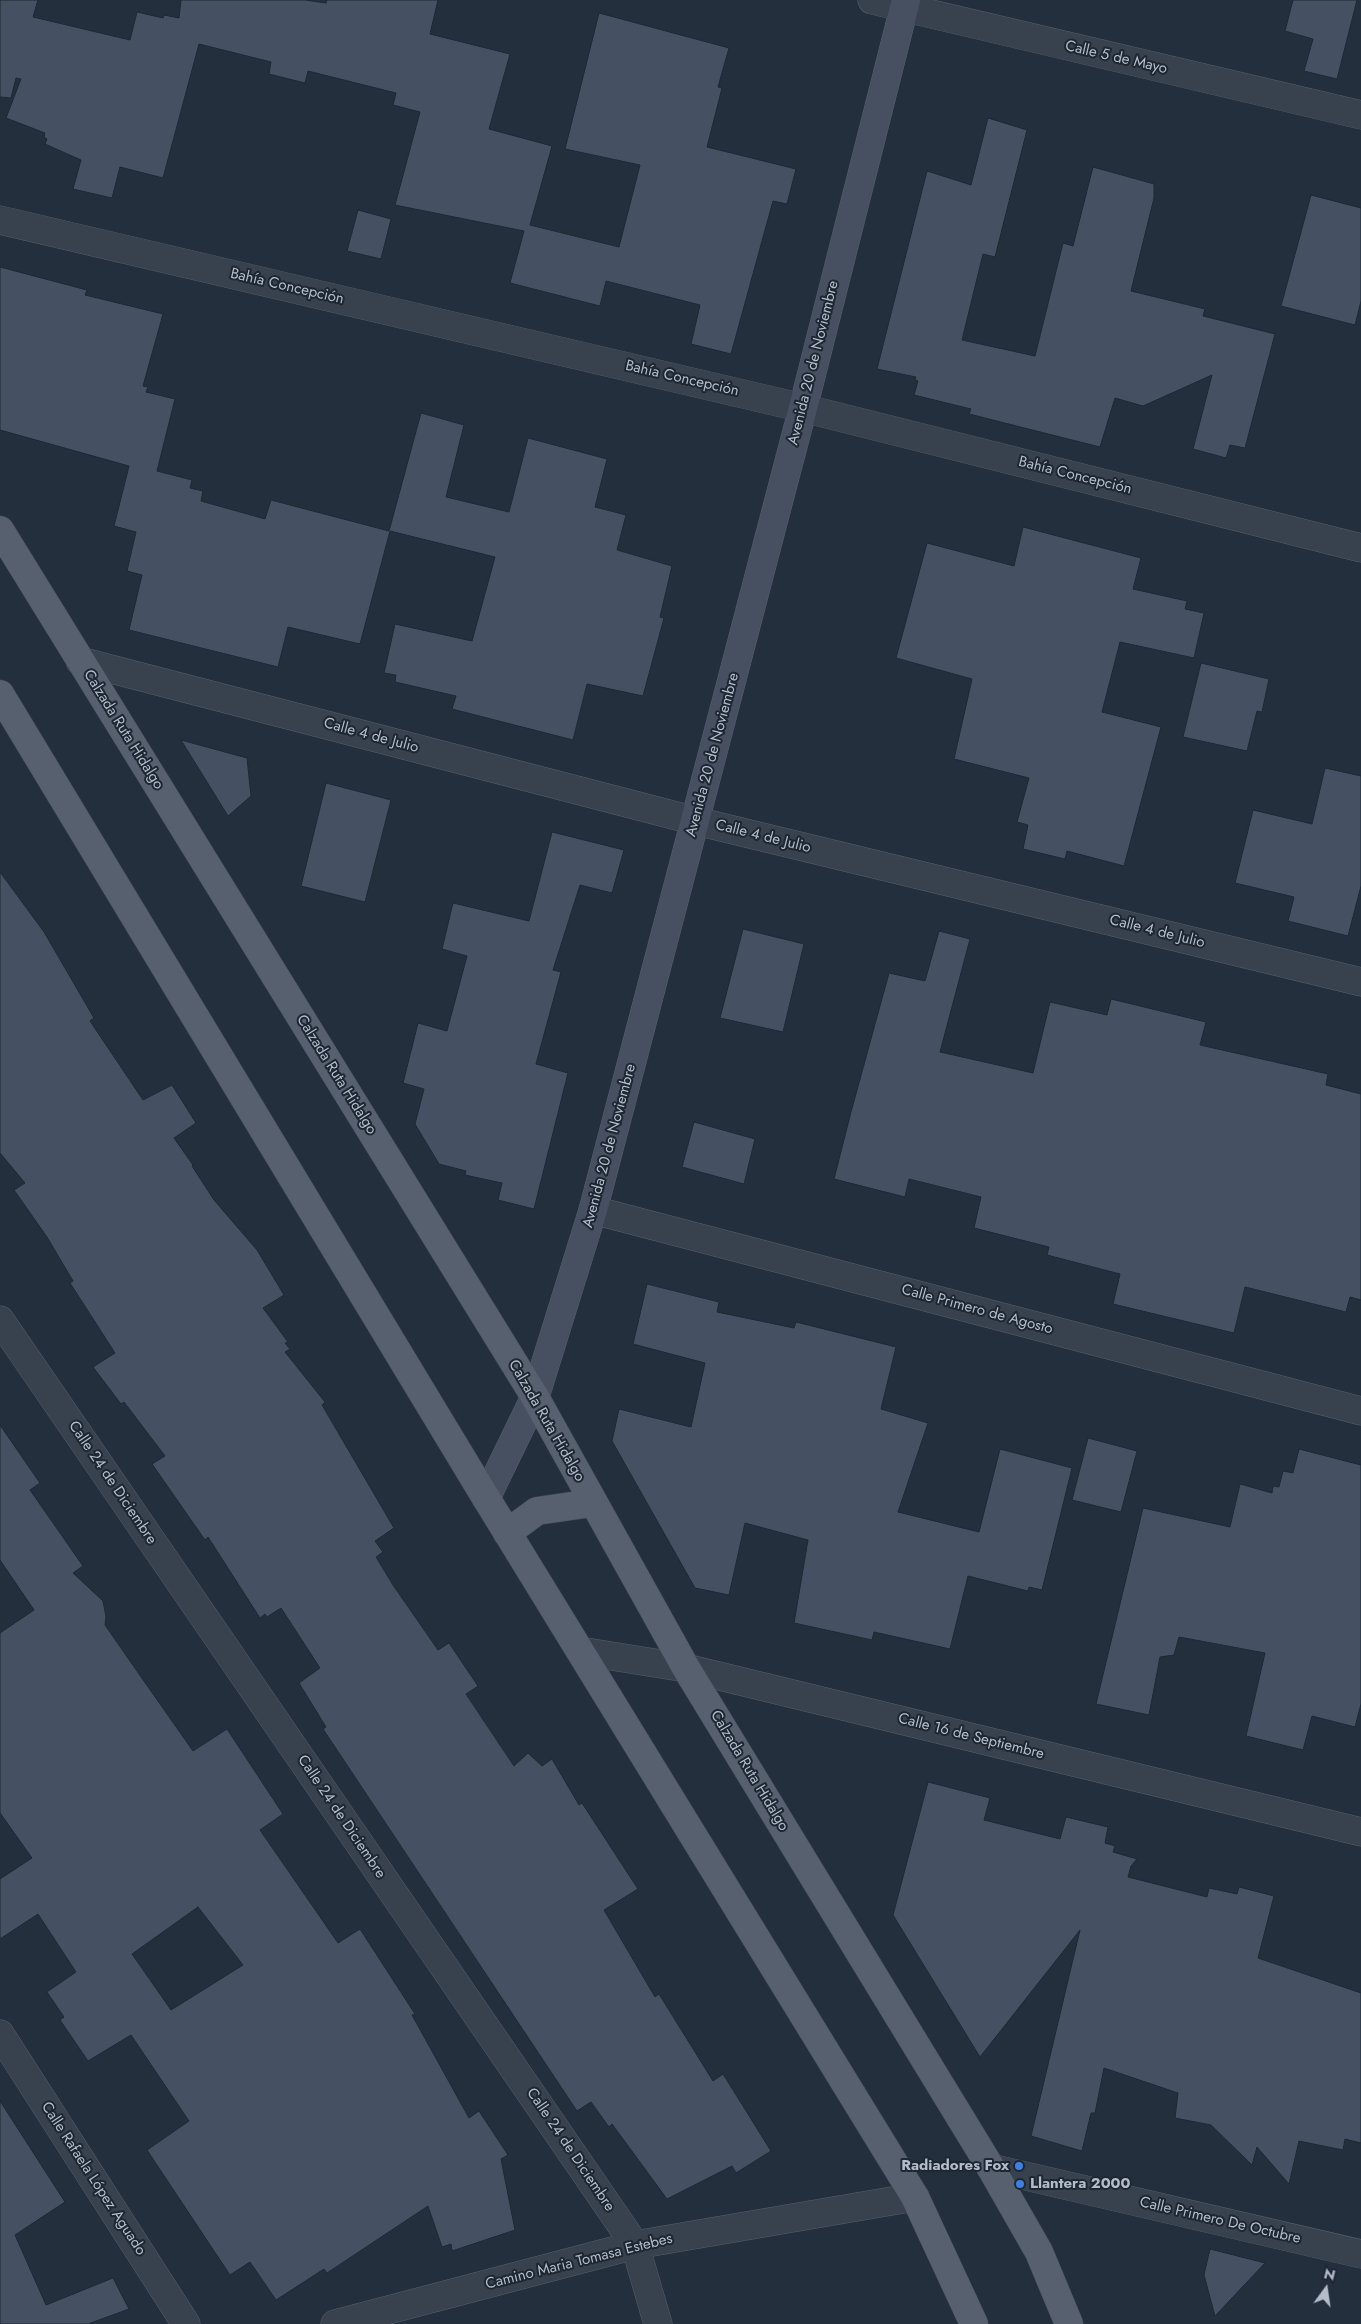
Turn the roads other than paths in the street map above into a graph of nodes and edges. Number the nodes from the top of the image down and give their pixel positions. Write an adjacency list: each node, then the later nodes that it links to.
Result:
1 (872, 0): 2 (street, Calle 5 de Mayo)
2 (905, 4): 3 (street, Calle 5 de Mayo); 5 (main road, Avenida 20 de Noviembre)
3 (1361, 115)
4 (0, 220): 5 (street, Bahía Concepción)
5 (803, 408): 7 (street, Bahía Concepción); 10 (main road, Avenida 20 de Noviembre)
6 (0, 530): 8 (main road, Calzada Ruta Hidalgo)
7 (1361, 548)
8 (80, 661): 10 (street, Calle 4 de Julio); 14 (main road, Calzada Ruta Hidalgo)
9 (0, 694): 16 (main road)
10 (696, 820): 11 (street, Calle 4 de Julio); 12 (main road, Avenida 20 de Noviembre)
11 (1361, 982)
12 (594, 1210): 14 (main road, Avenida 20 de Noviembre); 15 (street, Calle Primero de Agosto)
13 (0, 1320): 25 (street, Calle 24 de Diciembre)
14 (535, 1397): 16 (main road, Avenida 20 de Noviembre); 17 (main road, Calzada Ruta Hidalgo)
15 (1361, 1411)
16 (486, 1498): 18 (main road)
17 (592, 1503): 18 (main road); 20 (main road, Calzada Ruta Hidalgo)
18 (507, 1533): 19 (main road)
19 (580, 1651): 20 (street, Calle 16 de Septiembre); 24 (main road)
20 (686, 1668): 21 (street, Calle 16 de Septiembre); 23 (main road, Calzada Ruta Hidalgo)
21 (1361, 1832)
22 (0, 2034): 27 (street, Calle Rafaela López Aguado)
23 (990, 2168): 26 (street, Calle Primero De Octubre); 31 (main road, Calzada Ruta Hidalgo)
24 (915, 2197): 25 (street, Camino Maria Tomasa Estebes); 30 (main road)
25 (635, 2245): 28 (street, Camino Maria Tomasa Estebes); 29 (street, Calle 24 de Diciembre)
26 (1361, 2254)
27 (186, 2324)
28 (335, 2324)
29 (658, 2324)
30 (974, 2324)
31 (1069, 2324)

